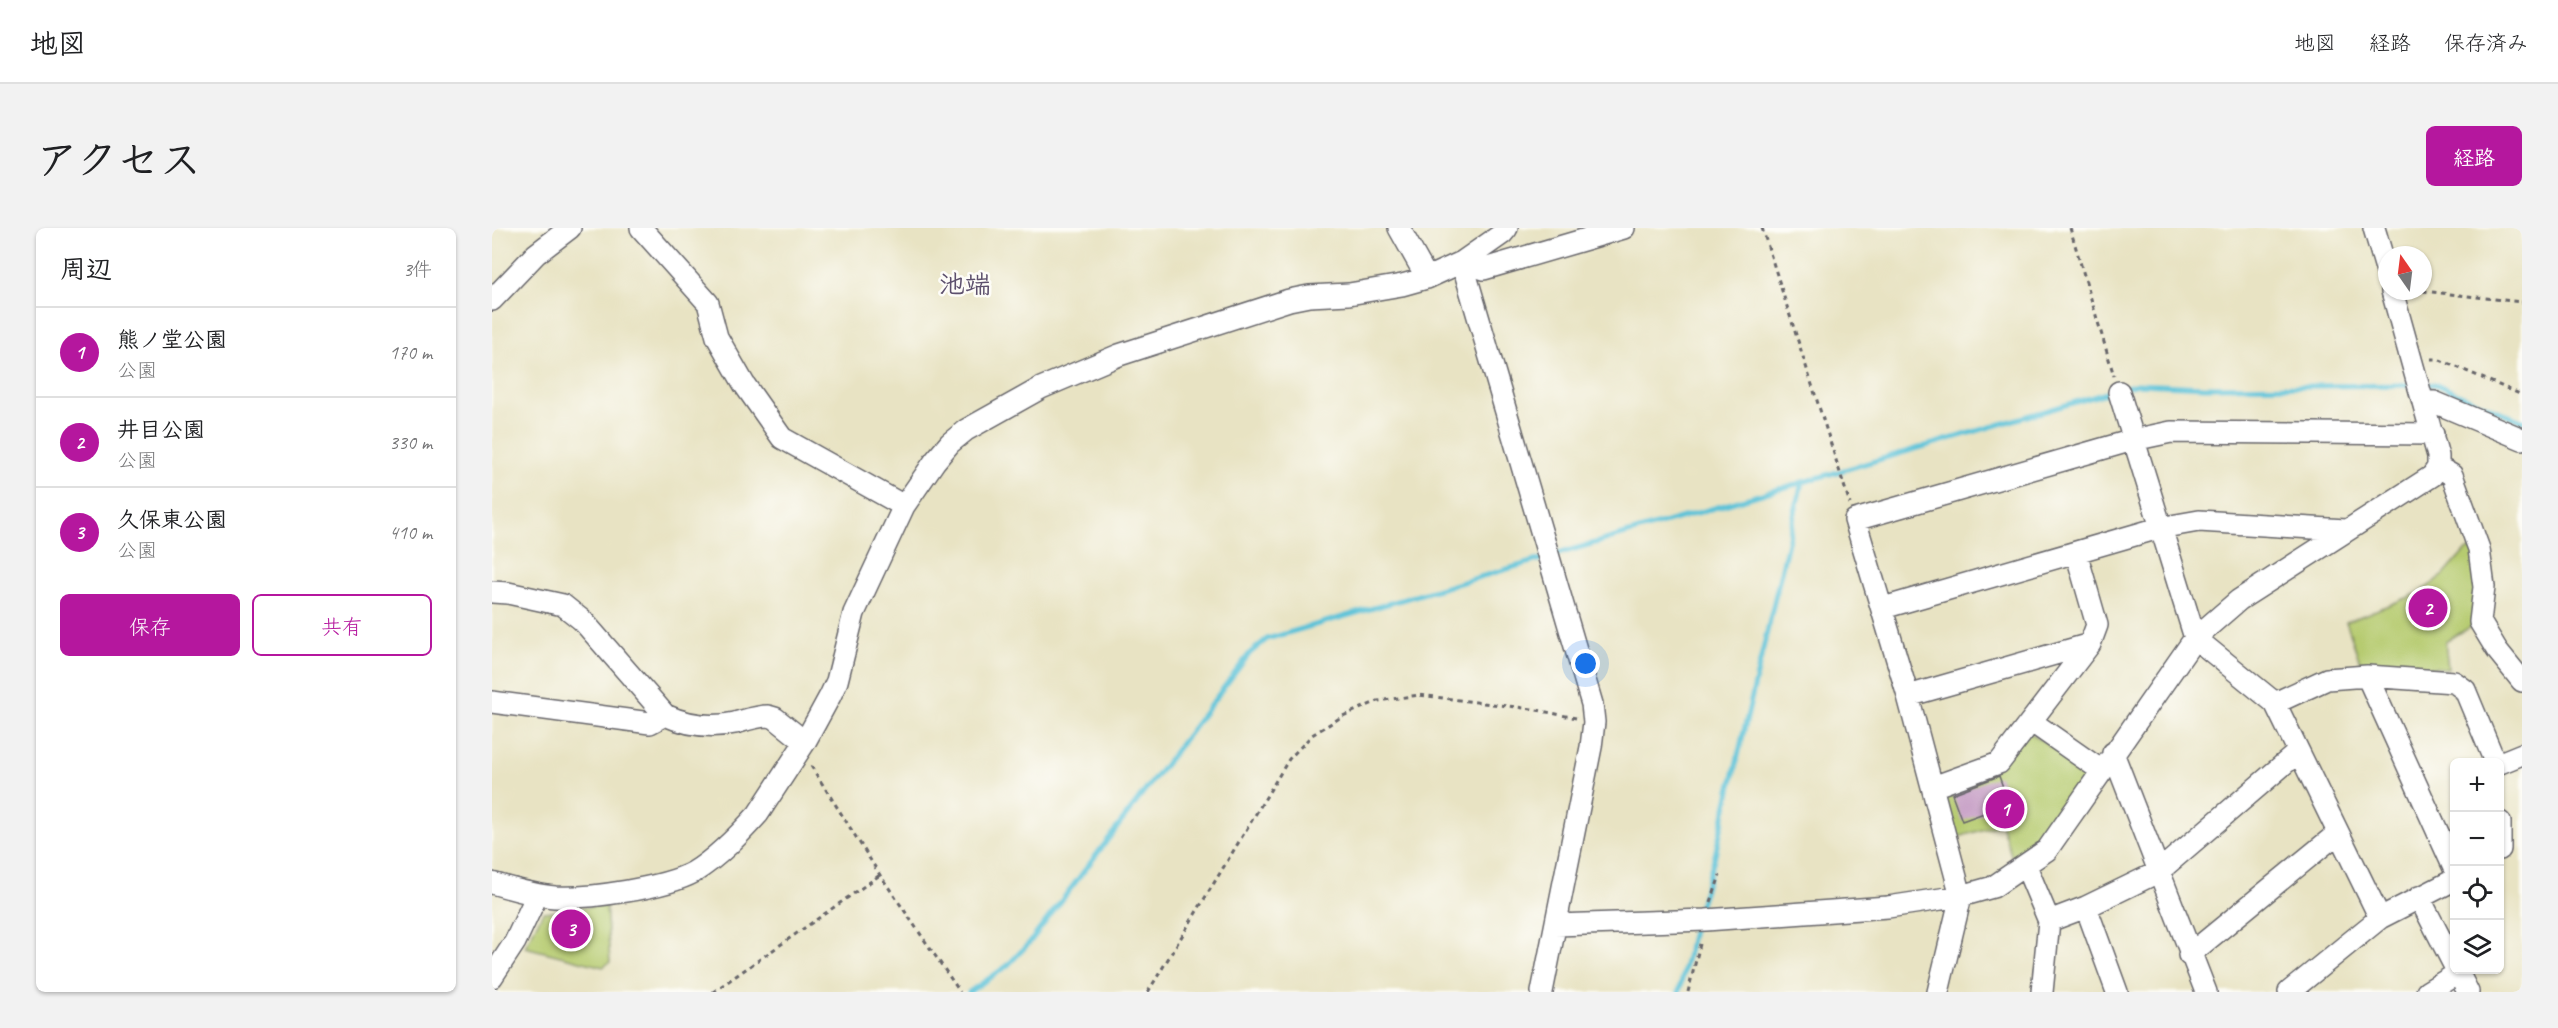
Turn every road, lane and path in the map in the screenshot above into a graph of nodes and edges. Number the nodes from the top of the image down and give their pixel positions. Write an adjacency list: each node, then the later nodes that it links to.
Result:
1 (570, 228): 13 (street)
2 (642, 228): 24 (street)
3 (1399, 228): 11 (street)
4 (1507, 228): 10 (street)
5 (1624, 228): 10 (street)
6 (1762, 228): 25 (path)
7 (2070, 228): 17 (path)
8 (2374, 228): 9 (street)
9 (2379, 246)
10 (1462, 262): 11 (street); 39 (street)
11 (1427, 278): 24 (street)
12 (2432, 292): 15 (path)
13 (492, 300)
14 (2395, 300): 16 (street)
15 (2522, 302)
16 (2412, 361): 18 (path); 19 (street)
17 (2119, 392): 22 (street)
18 (2522, 395)
19 (2422, 397): 20 (street); 21 (street)
20 (2433, 434): 22 (street); 23 (street)
21 (2522, 439)
22 (2133, 441): 25 (street); 26 (street)
23 (2438, 467): 27 (street); 34 (street)
24 (904, 506): 41 (street)
25 (1855, 520): 30 (street)
26 (2159, 528): 27 (street); 28 (street); 31 (street)
27 (2346, 530): 31 (street)
28 (2076, 552): 30 (street); 32 (street)
29 (492, 592): 38 (street)
30 (1883, 608): 35 (street)
31 (2194, 638): 37 (street); 46 (street)
32 (2090, 644): 35 (street); 40 (street)
33 (2367, 676): 37 (street); 44 (street); 50 (street)
34 (2522, 681)
35 (1908, 696): 47 (street)
36 (492, 702): 38 (street)
37 (2275, 703): 42 (street)
38 (665, 715): 41 (street)
39 (1594, 722): 63 (street); 72 (path)
40 (2032, 722): 46 (street); 47 (street)
41 (803, 745): 52 (path); 56 (street)
42 (2298, 752): 48 (street); 51 (street)
43 (2522, 754): 45 (street)
44 (2495, 758)
45 (2504, 760)
46 (2107, 762): 49 (street); 51 (street)
47 (1933, 787): 57 (street)
48 (2338, 833): 60 (street); 64 (street)
49 (2026, 866): 57 (street); 62 (street)
50 (2454, 866)
51 (2158, 872): 59 (street); 64 (street)
52 (880, 875): 70 (path); 71 (path)
53 (1720, 875): 61 (path)
54 (2450, 882): 58 (street)
55 (492, 883): 56 (street)
56 (537, 895): 68 (street)
57 (1961, 896): 61 (street); 75 (street)
58 (2419, 897): 60 (street); 65 (street)
59 (2086, 907): 62 (street); 77 (street)
60 (2379, 918): 69 (street)
61 (1706, 920): 63 (street); 74 (path)
62 (2049, 921): 76 (street)
63 (1556, 925): 73 (street)
64 (2189, 955): 78 (street)
65 (2450, 956)
66 (2450, 974): 79 (street)
67 (2459, 974): 80 (street)
68 (492, 977)
69 (2295, 990)
70 (713, 992)
71 (960, 992)
72 (1148, 992)
73 (1542, 992)
74 (1688, 992)
75 (1938, 992)
76 (2042, 992)
77 (2117, 992)
78 (2206, 992)
79 (2427, 992)
80 (2468, 992)

